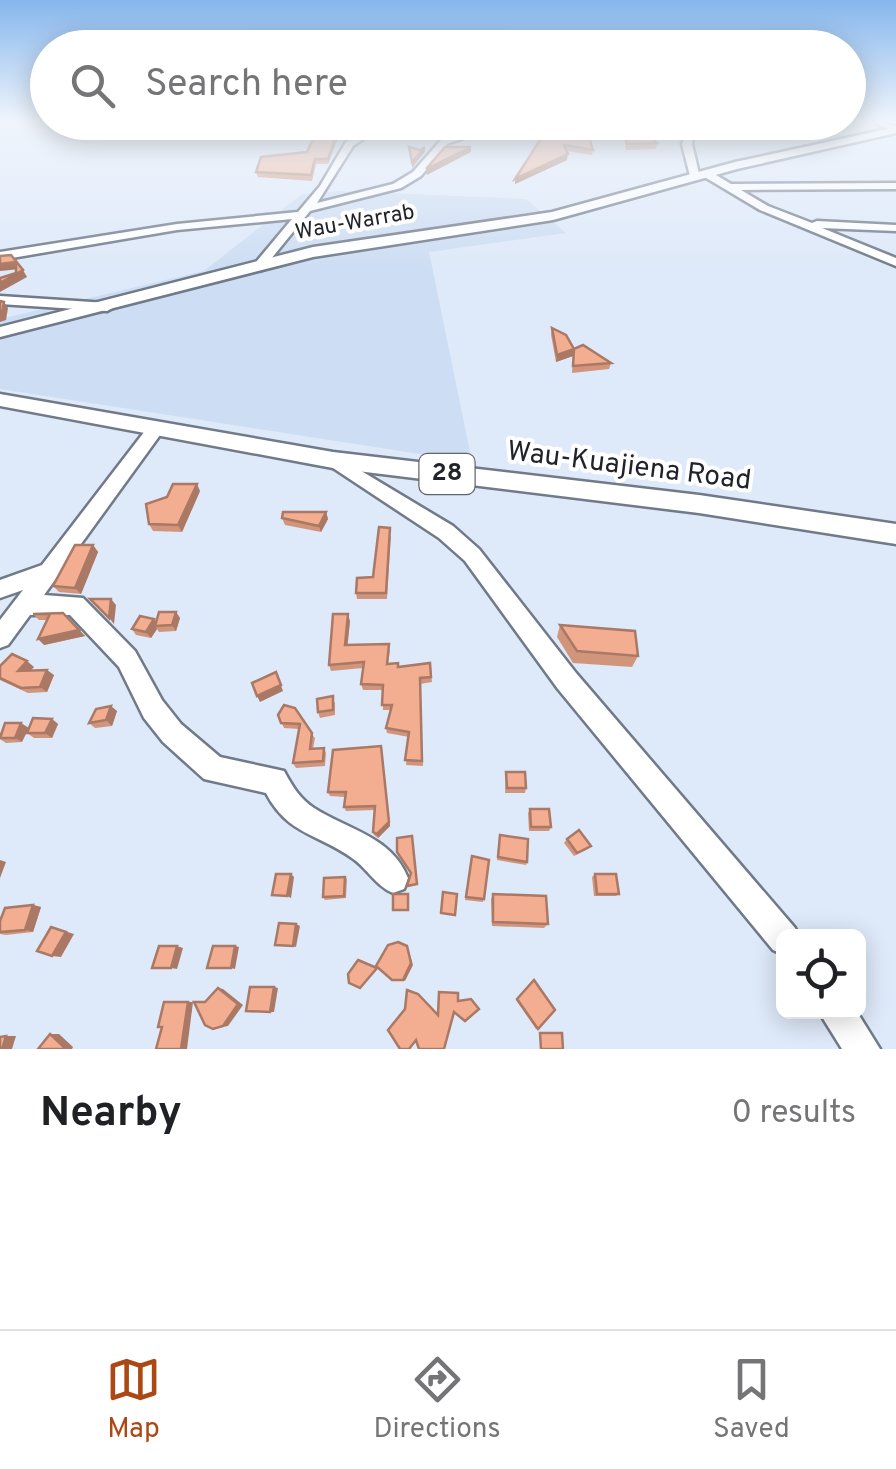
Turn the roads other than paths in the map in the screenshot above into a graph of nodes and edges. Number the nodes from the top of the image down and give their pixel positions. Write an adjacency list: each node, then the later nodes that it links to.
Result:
1 (331, 171): 8 (street)
2 (420, 171): 8 (street)
3 (699, 171): 5 (street)
4 (722, 171): 5 (main road, Wau-Warrab)
5 (701, 176): 7 (street); 13 (main road, Wau-Warrab)
6 (896, 186): 7 (street)
7 (728, 187): 9 (street)
8 (302, 212): 11 (street); 13 (street)
9 (800, 224): 10 (street); 12 (street)
10 (896, 228)
11 (0, 256)
12 (896, 262)
13 (258, 266): 15 (main road, Wau-Warrab)
14 (0, 300): 15 (street)
15 (106, 307): 16 (main road, Wau-Warrab)
16 (0, 332)
17 (0, 400): 18 (main road, Wau-Kuajiena Road / 28)
18 (154, 431): 19 (main road, Wau-Kuajiena Road / 28); 21 (street)
19 (333, 460): 20 (main road, Wau-Kuajiena Road / 28); 26 (street)
20 (896, 534)
21 (52, 570): 22 (street); 23 (street)
22 (0, 589)
23 (26, 605): 24 (street); 25 (street)
24 (0, 638)
25 (393, 878)
26 (776, 929)
27 (841, 1019): 28 (street)
28 (863, 1049)

